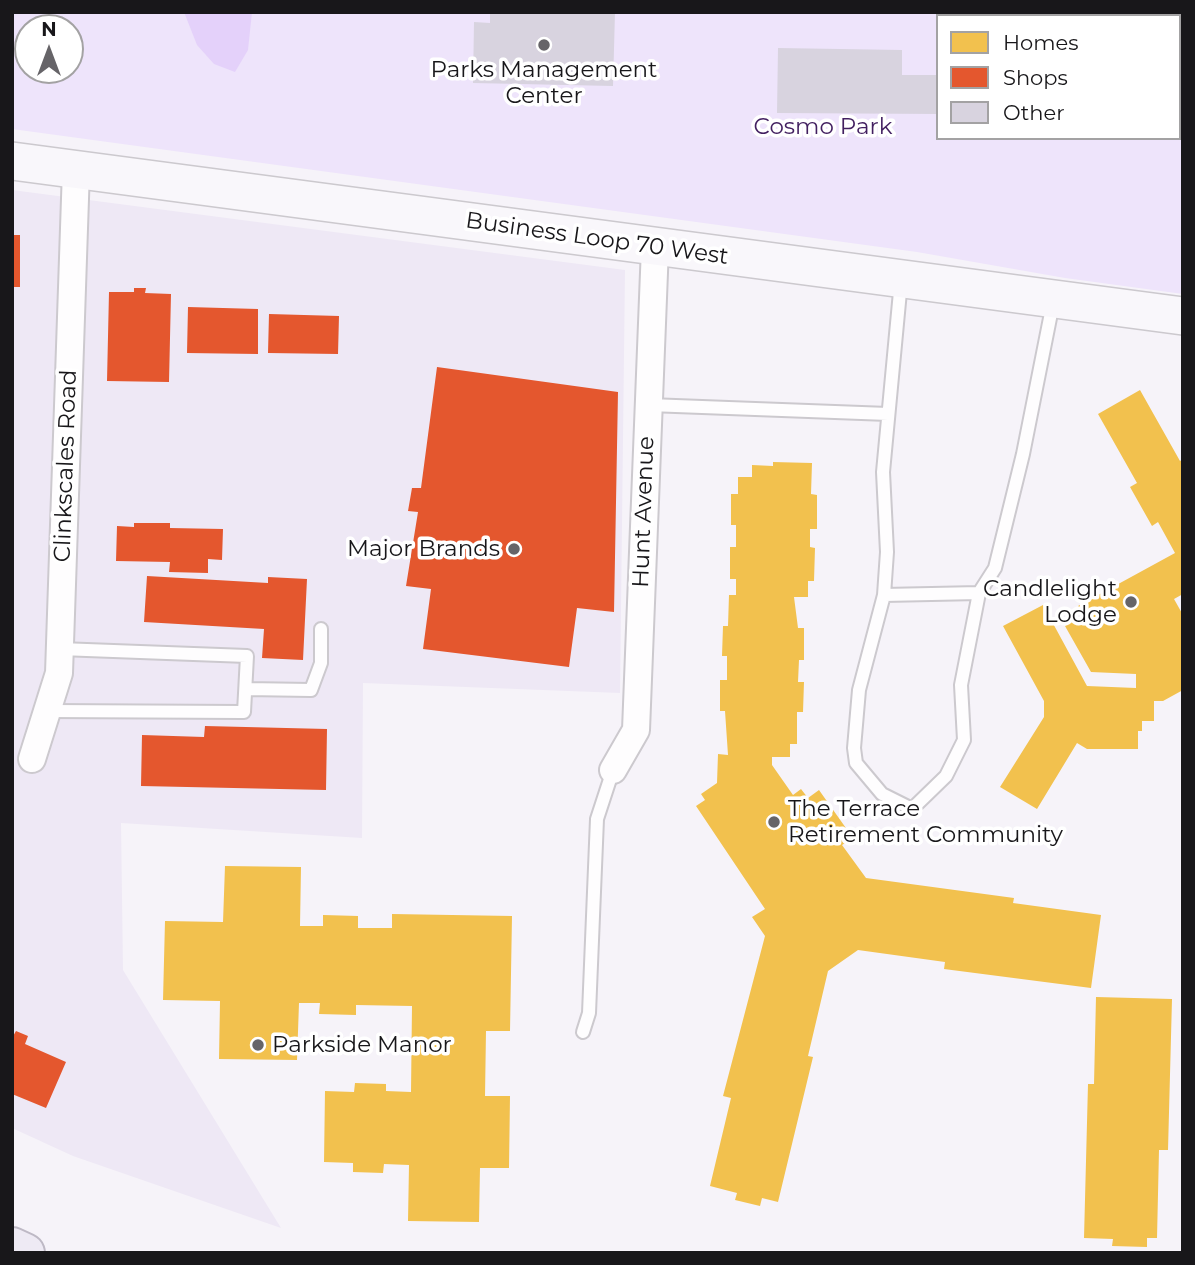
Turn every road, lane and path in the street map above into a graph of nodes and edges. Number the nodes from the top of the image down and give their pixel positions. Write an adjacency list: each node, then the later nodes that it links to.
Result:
1 (12, 161): 2 (main road, Business Loop 70 West)
2 (76, 169): 3 (main road, Business Loop 70 West); 12 (street, Clinkscales Road)
3 (656, 247): 4 (main road, Business Loop 70 West); 7 (street, Hunt Avenue)
4 (901, 278): 5 (main road, Business Loop 70 West); 8 (lane)
5 (1054, 299): 6 (main road, Business Loop 70 West); 9 (lane)
6 (1183, 316)
7 (649, 405): 8 (lane); 16 (street, Hunt Avenue)
8 (888, 414): 10 (lane)
9 (979, 593): 10 (lane); 10 (lane)
10 (884, 594)
11 (321, 629): 13 (lane)
12 (60, 649): 13 (lane); 14 (street, Clinkscales Road)
13 (246, 689): 14 (lane)
14 (48, 711): 15 (street, Clinkscales Road)
15 (32, 759)
16 (612, 770): 17 (lane)
17 (583, 1032)
18 (12, 1247): 19 (highway)
19 (25, 1253)

